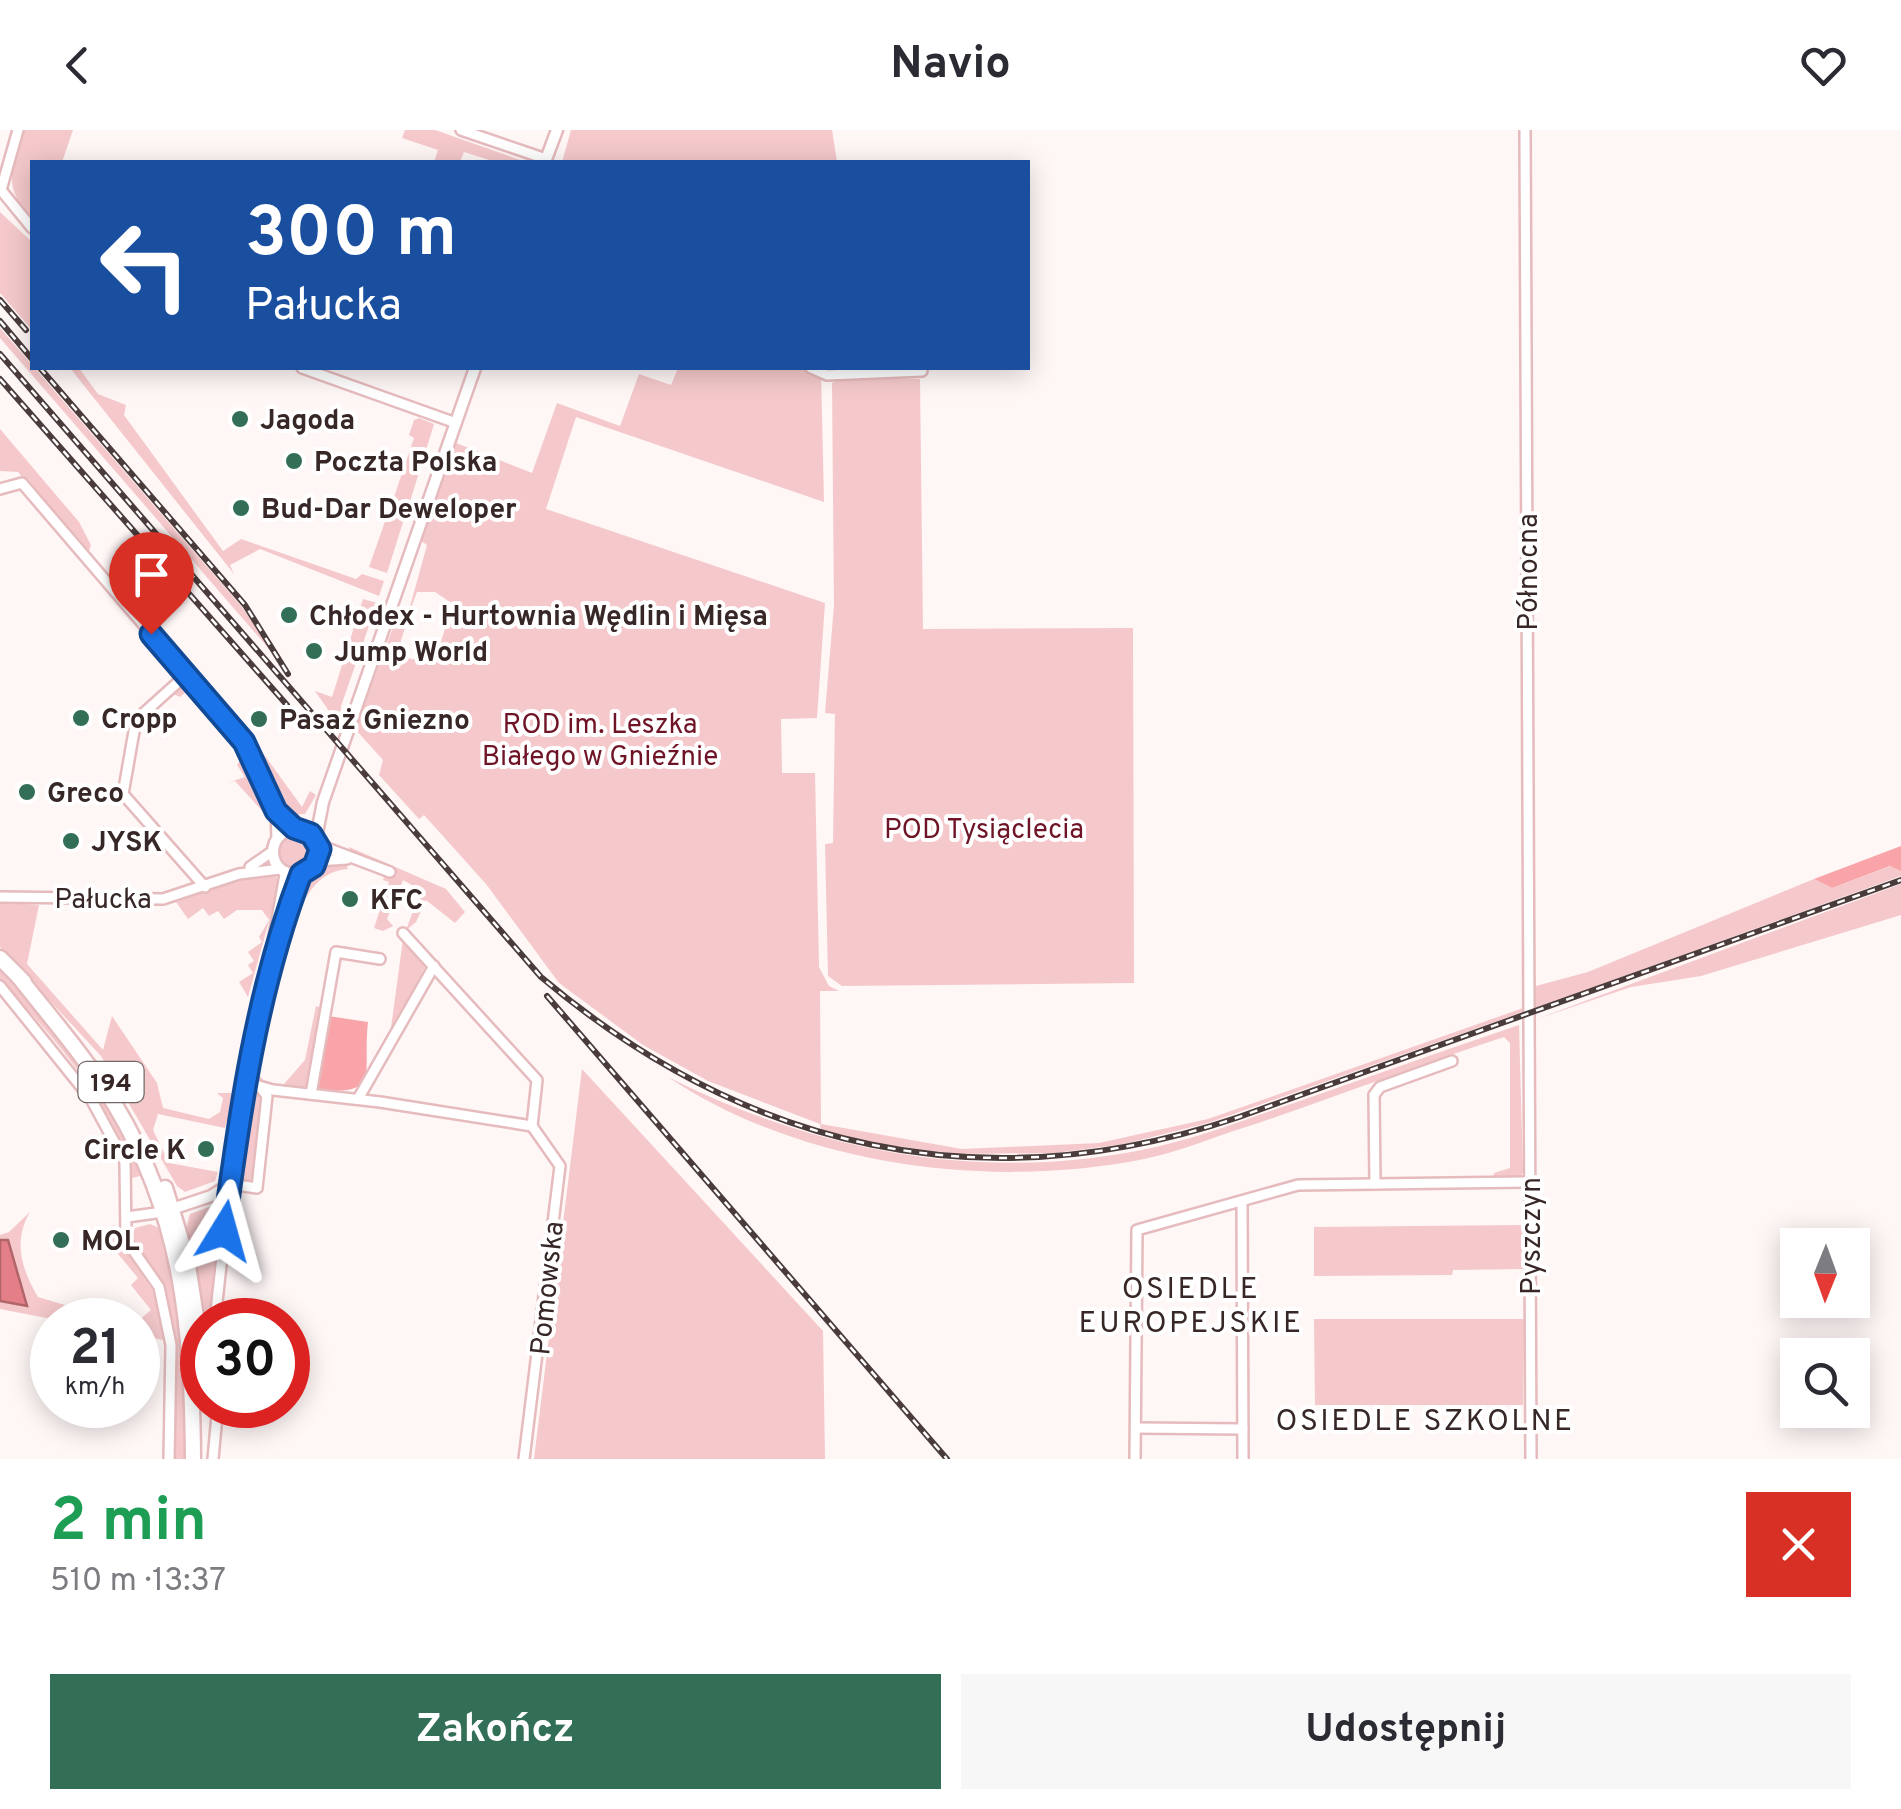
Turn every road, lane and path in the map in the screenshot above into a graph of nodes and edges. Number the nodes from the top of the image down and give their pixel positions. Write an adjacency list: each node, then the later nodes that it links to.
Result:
1 (18, 130): 7 (street)
2 (461, 130): 5 (street)
3 (557, 130): 6 (street)
4 (1525, 130): 35 (street, Północna)
5 (543, 160)
6 (546, 160)
7 (30, 225)
8 (308, 370): 12 (street)
9 (474, 370): 12 (street)
10 (815, 370): 11 (street)
11 (922, 370)
12 (456, 423): 15 (street)
13 (0, 488): 14 (street)
14 (186, 675): 16 (street); 27 (street, Pałucka)
15 (323, 802): 17 (street); 19 (street)
16 (276, 811): 17 (street); 18 (street)
17 (297, 828): 18 (street); 19 (street)
18 (278, 838): 20 (street)
19 (317, 842): 21 (street); 22 (street)
20 (273, 851): 23 (street); 25 (street, Pałucka)
21 (350, 858): 22 (street); 24 (street)
22 (318, 862): 26 (street)
23 (283, 870): 25 (street, Pałucka); 26 (street); 30 (street)
24 (390, 872)
25 (239, 874): 27 (street, Pałucka)
26 (301, 874): 30 (street)
27 (205, 887): 28 (street, Pałucka)
28 (0, 897)
29 (403, 932): 33 (street)
30 (275, 943): 37 (street)
31 (0, 958): 46 (main road, 194)
32 (380, 959): 39 (street)
33 (434, 966): 40 (street); 41 (street)
34 (0, 986): 47 (street)
35 (1530, 1014): 42 (street, Pyszczyn)
36 (1452, 1062): 44 (street)
37 (245, 1082): 38 (street); 43 (street)
38 (260, 1086): 39 (street); 43 (street)
39 (311, 1094): 40 (street)
40 (358, 1099): 41 (street)
41 (532, 1126): 57 (street, Pomowska)
42 (1530, 1182): 44 (street); 60 (street, Pyszczyn)
43 (230, 1184): 46 (street); 49 (street)
44 (1376, 1184): 45 (street)
45 (1242, 1201): 52 (street); 53 (street)
46 (168, 1210): 47 (street); 48 (main road, 194); 55 (main road, 194)
47 (128, 1217): 54 (street)
48 (192, 1298)
49 (217, 1298)
50 (198, 1428): 55 (main road, 194)
51 (215, 1428): 56 (street)
52 (1136, 1428): 53 (street); 58 (street)
53 (1242, 1428): 59 (street)
54 (169, 1459)
55 (193, 1459)
56 (212, 1459)
57 (524, 1459)
58 (1135, 1459)
59 (1243, 1459)
60 (1532, 1459)

